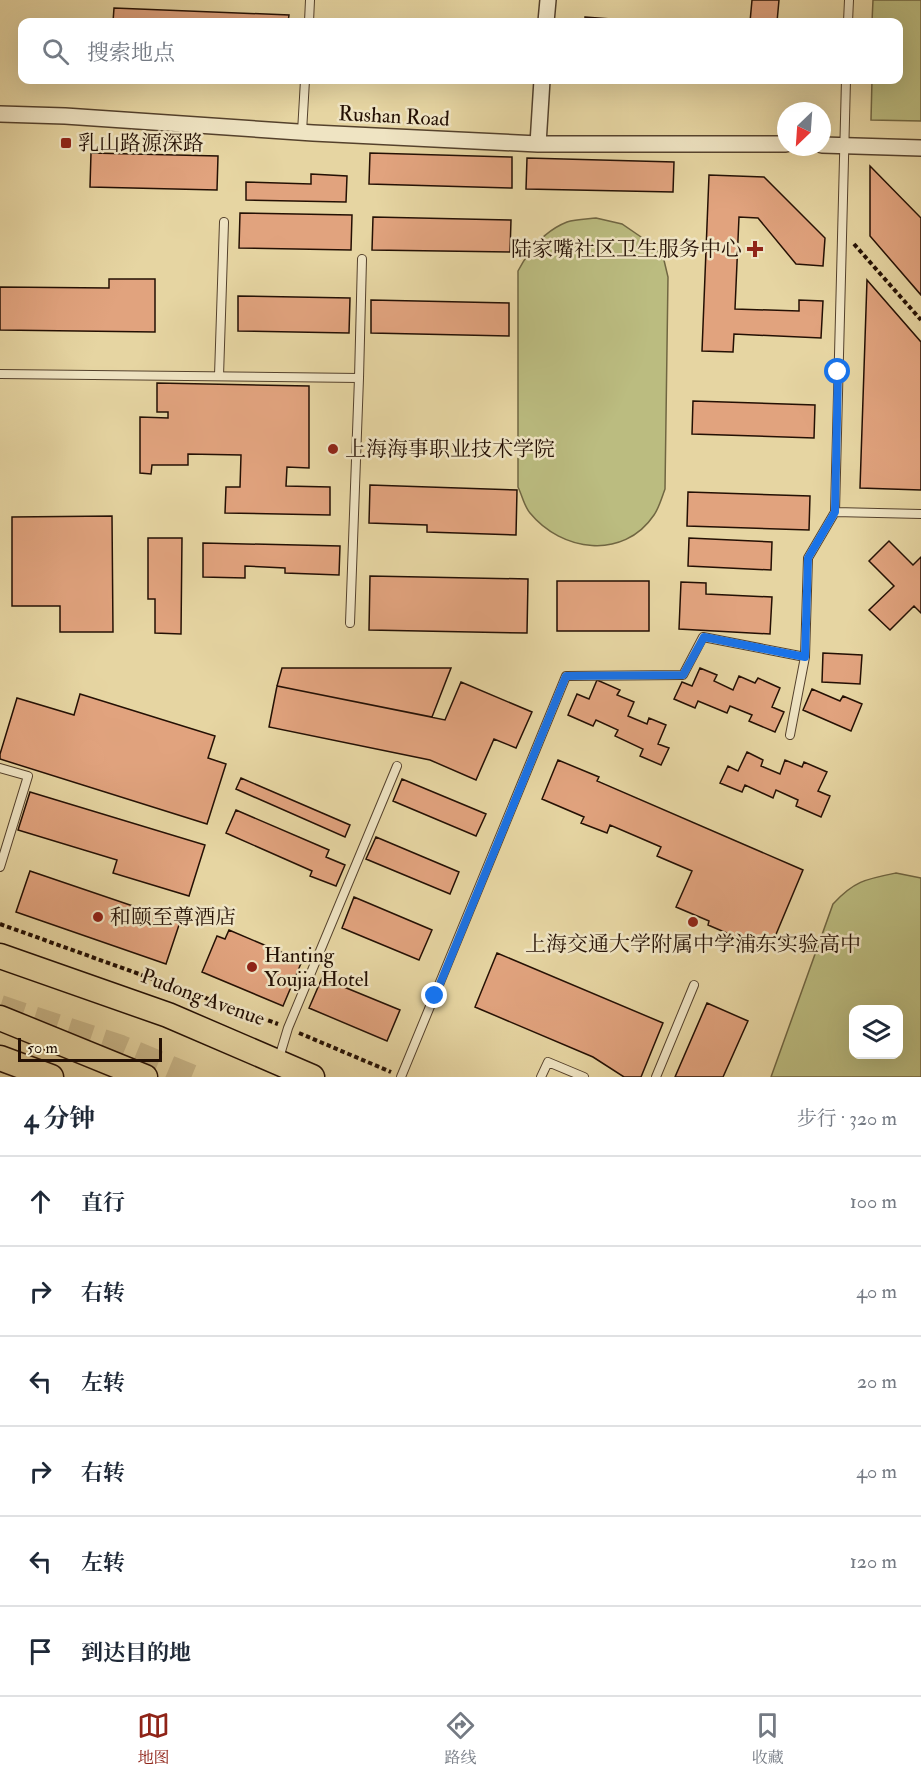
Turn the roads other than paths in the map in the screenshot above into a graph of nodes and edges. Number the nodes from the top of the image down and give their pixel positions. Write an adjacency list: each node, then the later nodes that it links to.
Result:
1 (310, 0): 4 (lane)
2 (548, 0): 5 (street)
3 (849, 0): 6 (lane)
4 (309, 18)
5 (546, 18)
6 (848, 18)
7 (305, 84): 11 (lane)
8 (542, 84): 12 (street)
9 (846, 84): 15 (lane)
10 (0, 114): 11 (street, Rushan Road)
11 (302, 132): 12 (street, Rushan Road)
12 (538, 144): 13 (street, Rushan Road)
13 (777, 144)
14 (831, 145): 15 (street)
15 (844, 145): 16 (street); 22 (lane)
16 (921, 148)
17 (224, 222): 20 (lane)
18 (362, 260): 21 (lane)
19 (0, 374): 20 (lane)
20 (219, 376): 21 (lane)
21 (359, 378): 24 (lane)
22 (835, 512): 23 (lane); 25 (lane)
23 (921, 514)
24 (350, 623)
25 (805, 657): 26 (lane); 40 (lane)
26 (790, 735)
27 (397, 766): 35 (lane)
28 (0, 768): 29 (lane)
29 (0, 867)
30 (0, 956): 35 (main road, Pudong Avenue)
31 (694, 986): 43 (lane)
32 (0, 1018): 38 (main road)
33 (0, 1030): 37 (main road)
34 (0, 1058): 36 (main road)
35 (278, 1062): 39 (main road, Pudong Avenue)
36 (51, 1077)
37 (114, 1077)
38 (145, 1077)
39 (312, 1077)
40 (402, 1077)
41 (542, 1077): 42 (lane)
42 (584, 1077)
43 (656, 1077)

